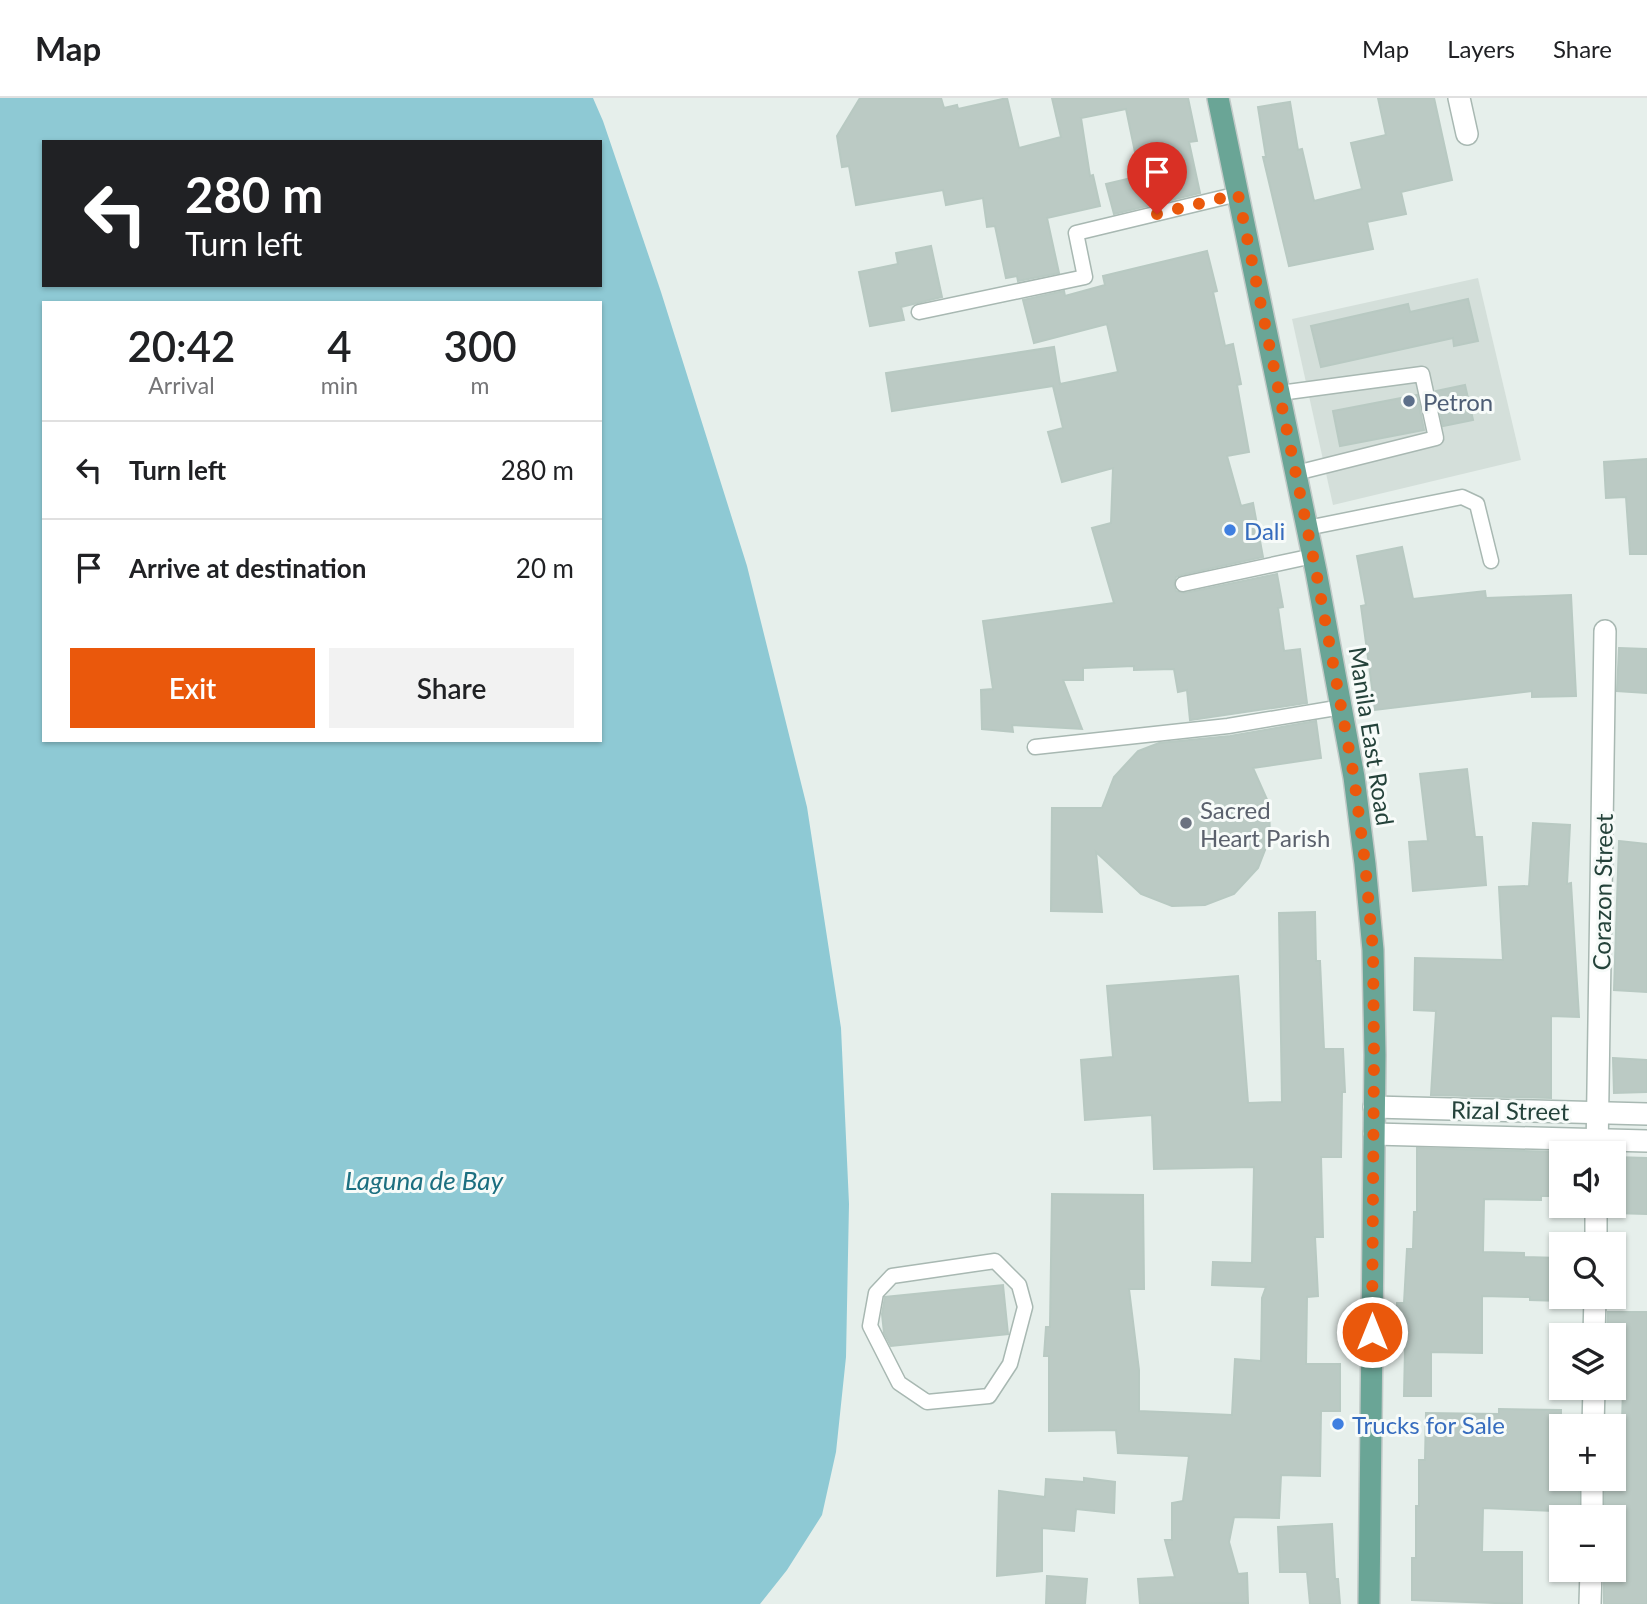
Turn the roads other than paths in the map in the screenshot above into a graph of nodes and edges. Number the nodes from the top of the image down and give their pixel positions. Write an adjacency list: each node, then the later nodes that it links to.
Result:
1 (1217, 98): 4 (main road, Manila East Road)
2 (1459, 98): 3 (street)
3 (1467, 134)
4 (1238, 194): 5 (lane); 6 (main road, Manila East Road)
5 (919, 312)
6 (1280, 393): 7 (main road, Manila East Road); 7 (lane)
7 (1296, 473): 8 (main road, Manila East Road)
8 (1307, 528): 9 (main road, Manila East Road); 10 (lane)
9 (1313, 556): 11 (lane); 13 (main road, Manila East Road)
10 (1491, 561)
11 (1183, 584)
12 (1605, 631): 16 (street, Corazon Street)
13 (1342, 707): 14 (lane); 15 (main road, Manila East Road)
14 (1035, 747)
15 (1374, 1107): 16 (street, Rizal Street); 18 (main road, Manila East Road)
16 (1598, 1112): 17 (street, Rizal Street); 19 (street, Corazon Street)
17 (1647, 1114)
18 (1374, 1135): 22 (street, Rizal Street); 25 (main road, Manila East Road)
19 (1597, 1141)
20 (1647, 1141): 21 (street, Rizal Street)
21 (1626, 1143)
22 (1549, 1144)
23 (1025, 1307): 23 (lane)
24 (1591, 1582): 26 (street)
25 (1369, 1604)
26 (1590, 1604)

